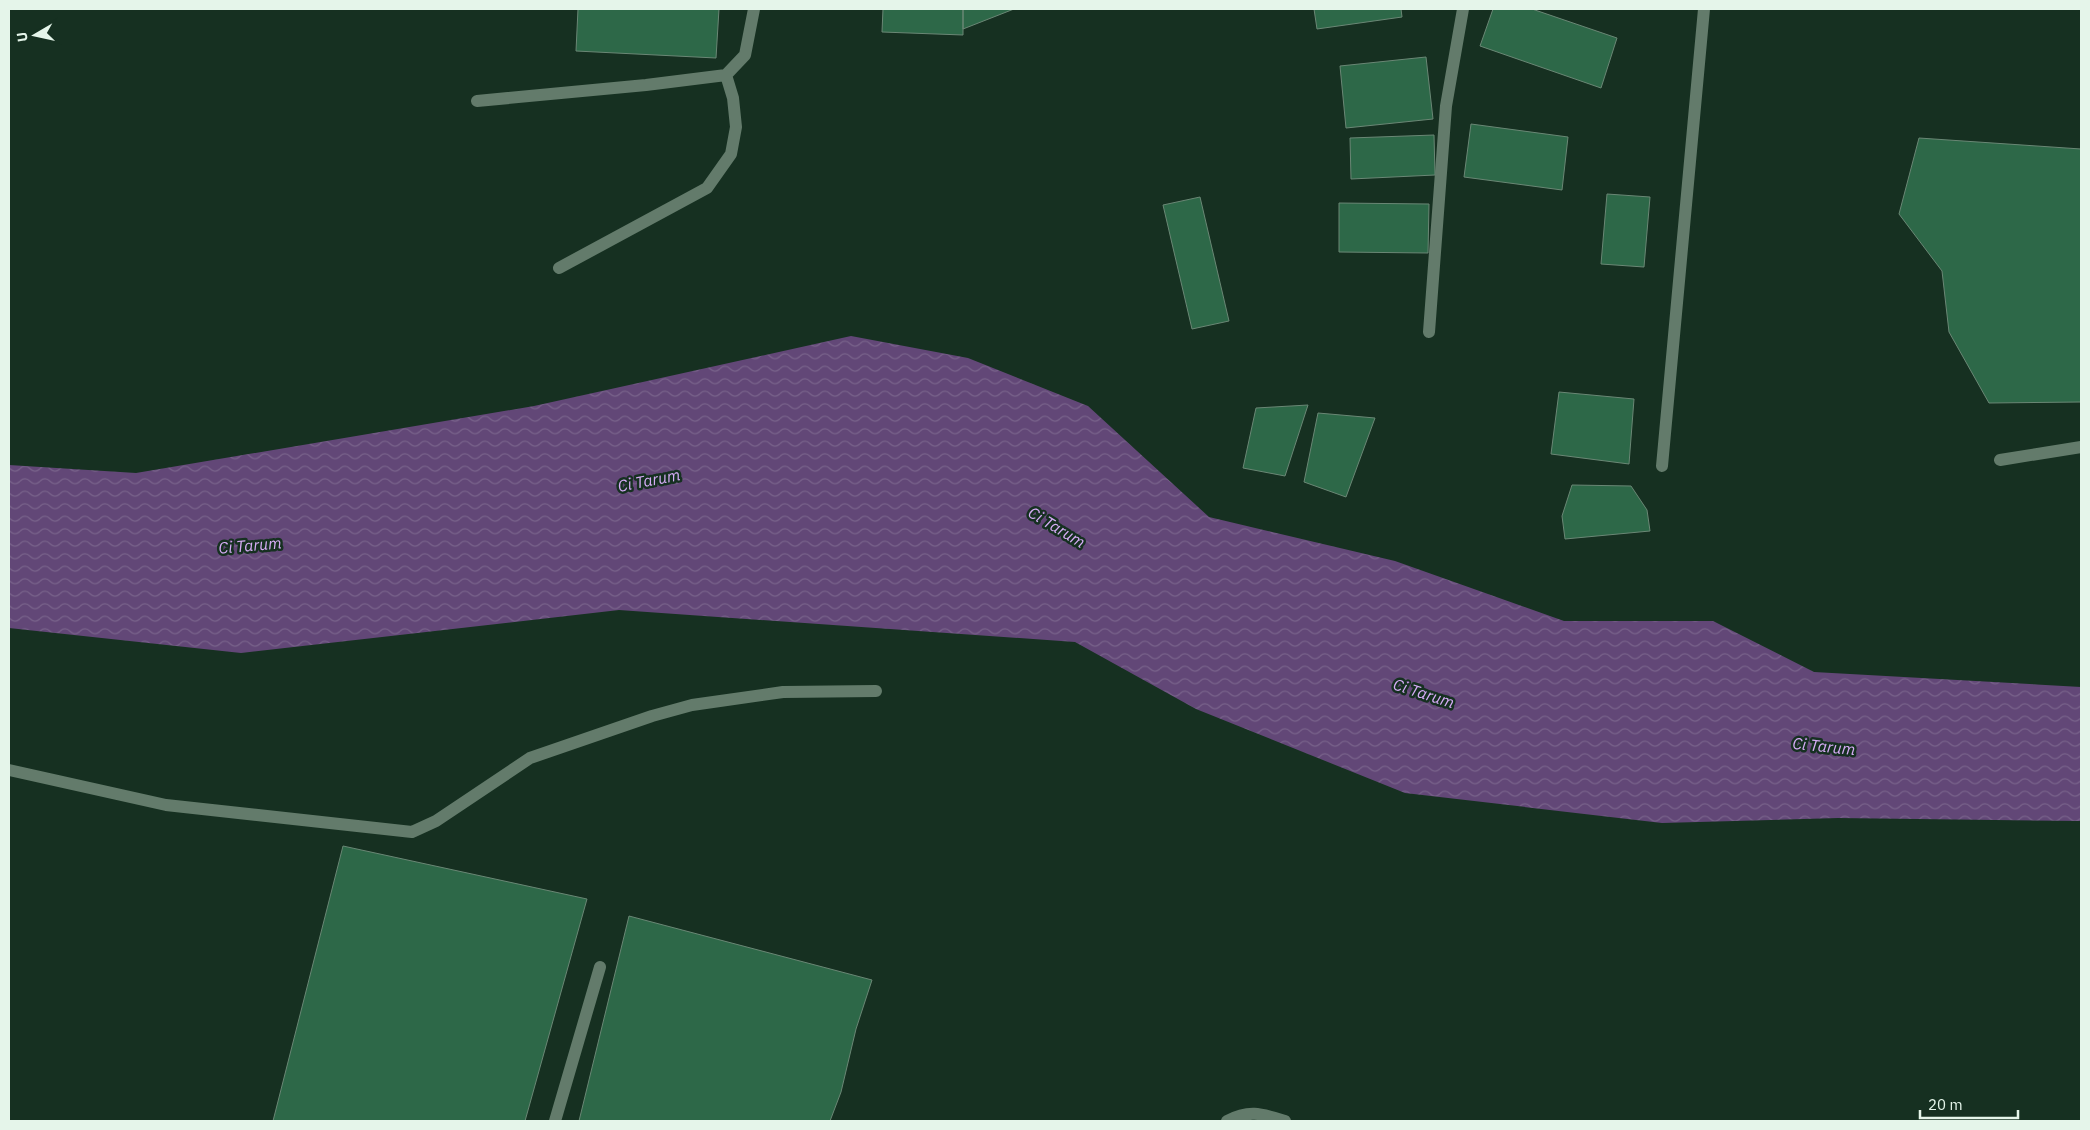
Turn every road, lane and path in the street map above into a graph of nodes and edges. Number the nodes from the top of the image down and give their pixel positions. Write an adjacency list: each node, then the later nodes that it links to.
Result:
1 (754, 9): 4 (lane)
2 (1463, 9): 7 (lane)
3 (1704, 9): 10 (lane)
4 (726, 75): 5 (lane); 6 (lane)
5 (477, 101)
6 (559, 268)
7 (1429, 332)
8 (2081, 447): 9 (lane)
9 (2000, 460)
10 (1662, 466)
11 (876, 691): 12 (lane)
12 (9, 770)
13 (600, 967): 14 (lane)
14 (555, 1121)
15 (1227, 1121): 16 (lane)
16 (1285, 1121)

